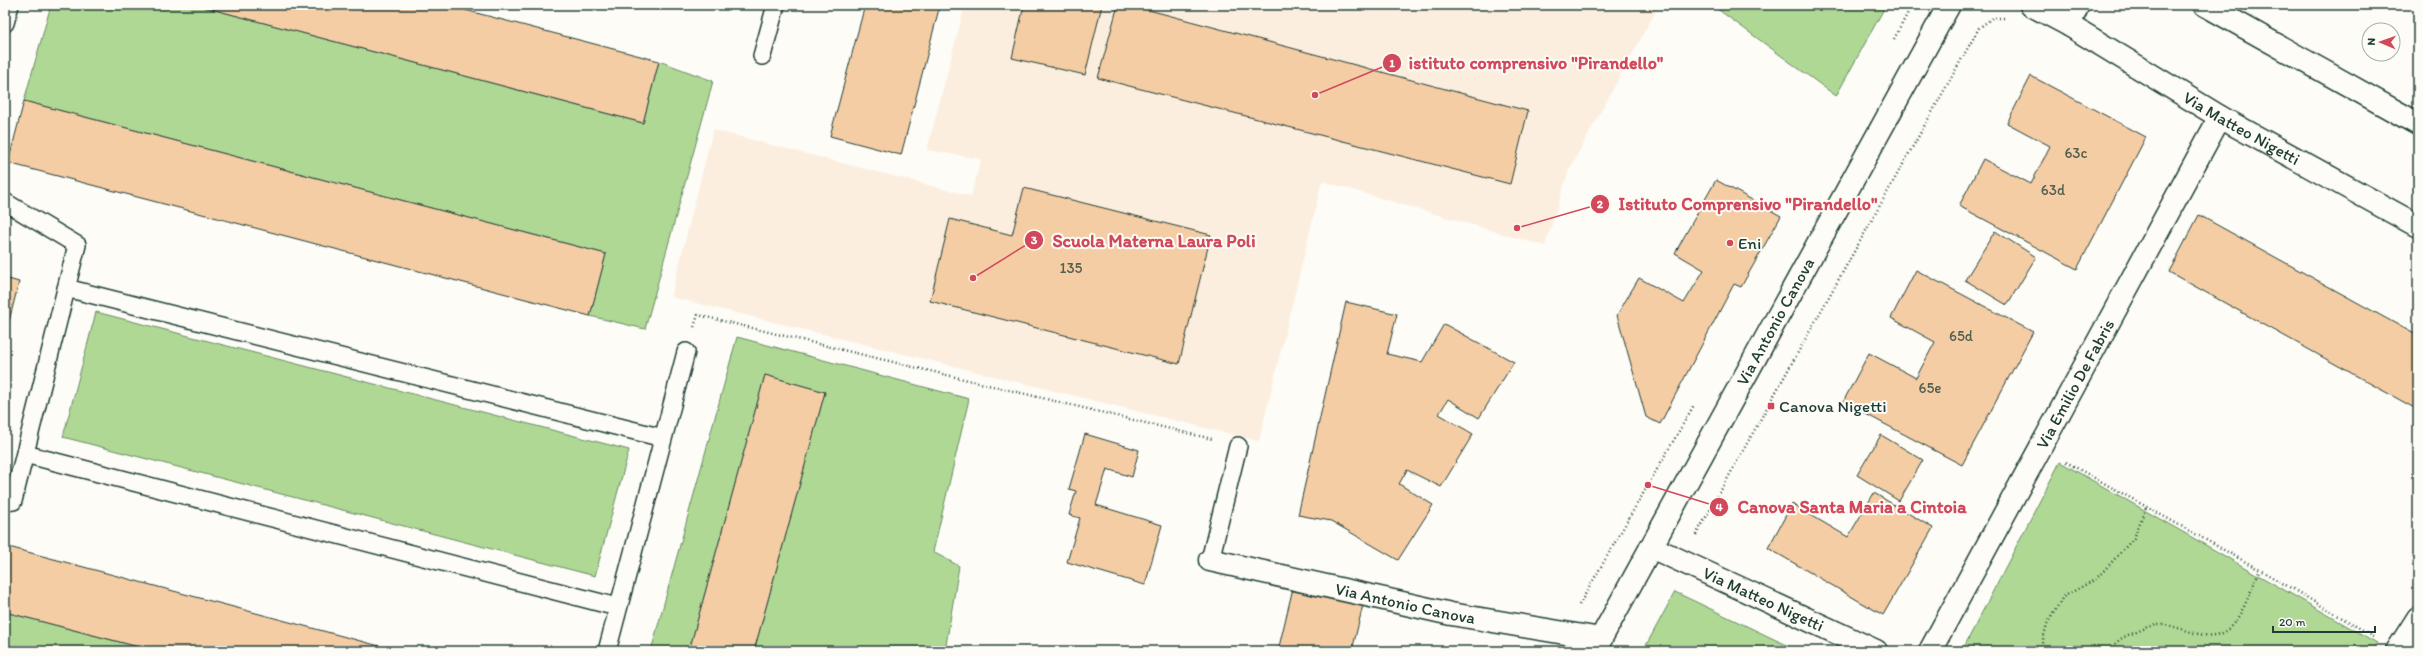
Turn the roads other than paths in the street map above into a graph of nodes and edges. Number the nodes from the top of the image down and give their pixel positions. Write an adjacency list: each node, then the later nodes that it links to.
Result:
1 (10, 5): 7 (lane)
2 (776, 5): 9 (lane)
3 (1949, 5): 20 (street, Via Antonio Canova)
4 (2031, 5): 8 (street, Via Matteo Nigetti)
5 (2078, 5): 8 (street)
6 (2205, 5): 11 (street)
7 (5, 23)
8 (2069, 25): 10 (street, Via Matteo Nigetti)
9 (762, 56)
10 (2220, 117): 13 (street, Via Matteo Nigetti); 27 (street, Via Emilio De Fabris)
11 (2418, 124)
12 (5, 202): 14 (lane)
13 (2418, 226)
14 (66, 288): 16 (lane); 18 (lane)
15 (686, 352): 16 (lane)
16 (663, 438): 22 (lane)
17 (1238, 446): 21 (lane)
18 (25, 454): 19 (lane); 22 (lane)
19 (5, 502)
20 (1651, 547): 24 (street, Via Antonio Canova); 26 (street, Via Matteo Nigetti)
21 (1210, 560): 24 (street, Via Antonio Canova)
22 (617, 607): 25 (lane)
23 (2418, 618): 28 (street)
24 (1598, 645)
25 (607, 651)
26 (1876, 651)
27 (1930, 651)
28 (2397, 651)

